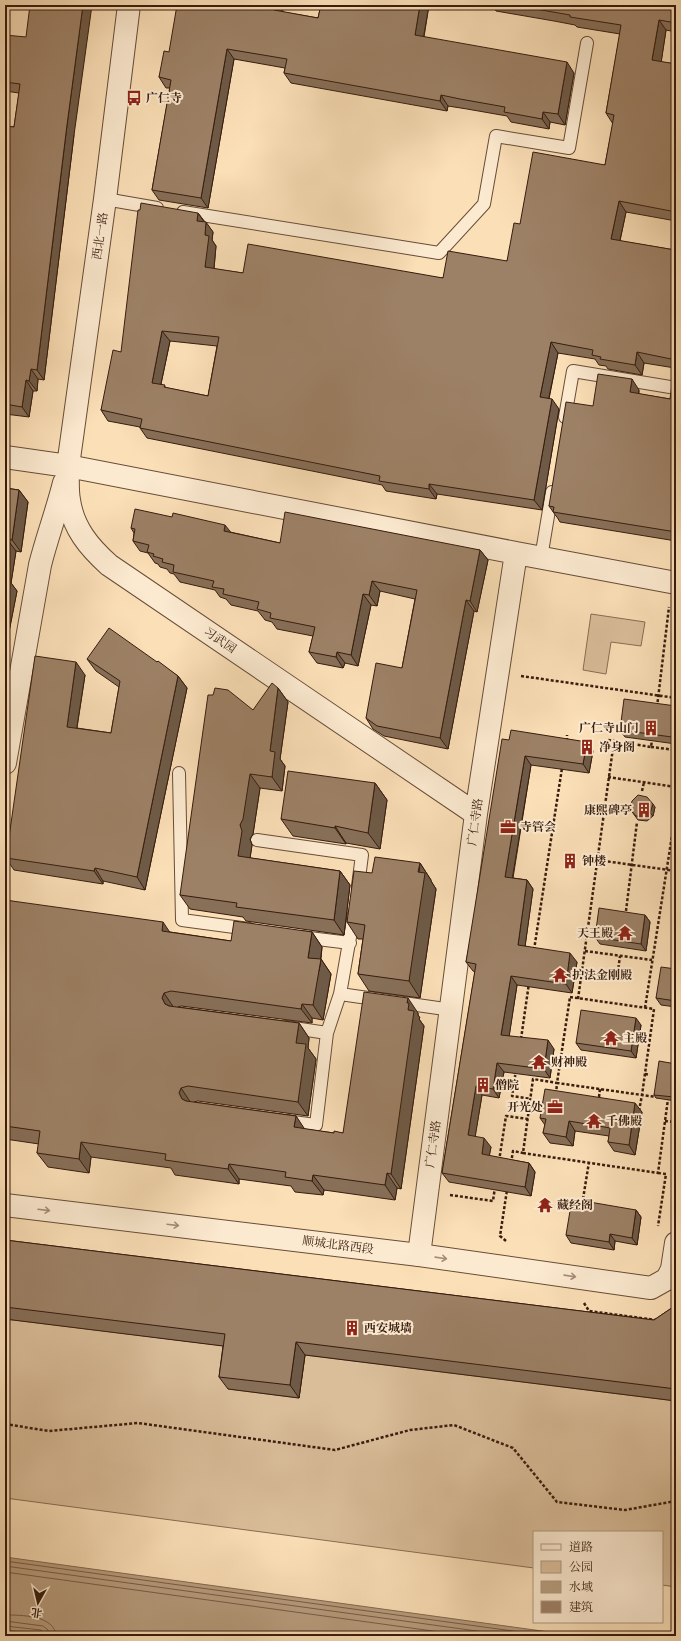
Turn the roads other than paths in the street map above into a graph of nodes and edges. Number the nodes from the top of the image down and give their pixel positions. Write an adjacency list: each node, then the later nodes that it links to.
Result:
1 (129, 5): 3 (street, 西北一路)
2 (587, 43): 3 (lane)
3 (105, 199): 7 (street, 西北一路)
4 (676, 388): 5 (lane)
5 (564, 426)
6 (5, 457): 7 (street)
7 (68, 466): 9 (street); 12 (street); 14 (street, 习武园)
8 (554, 480): 10 (lane)
9 (516, 553): 10 (street); 14 (street, 广仁寺路)
10 (541, 558): 11 (street)
11 (674, 583)
12 (5, 763)
13 (179, 773): 16 (lane)
14 (476, 814): 20 (street, 广仁寺路)
15 (257, 840): 18 (lane)
16 (258, 931)
17 (289, 935): 18 (lane)
18 (350, 943): 19 (lane)
19 (340, 994): 20 (lane); 22 (lane)
20 (452, 1010): 26 (street, 广仁寺路)
21 (273, 1025): 22 (lane)
22 (327, 1033): 23 (lane)
23 (271, 1119)
24 (5, 1206): 26 (street, 顺城北路西段, one-way to 26)
25 (676, 1243): 26 (street, 顺城北路西段, one-way to 25)
26 (419, 1255)

